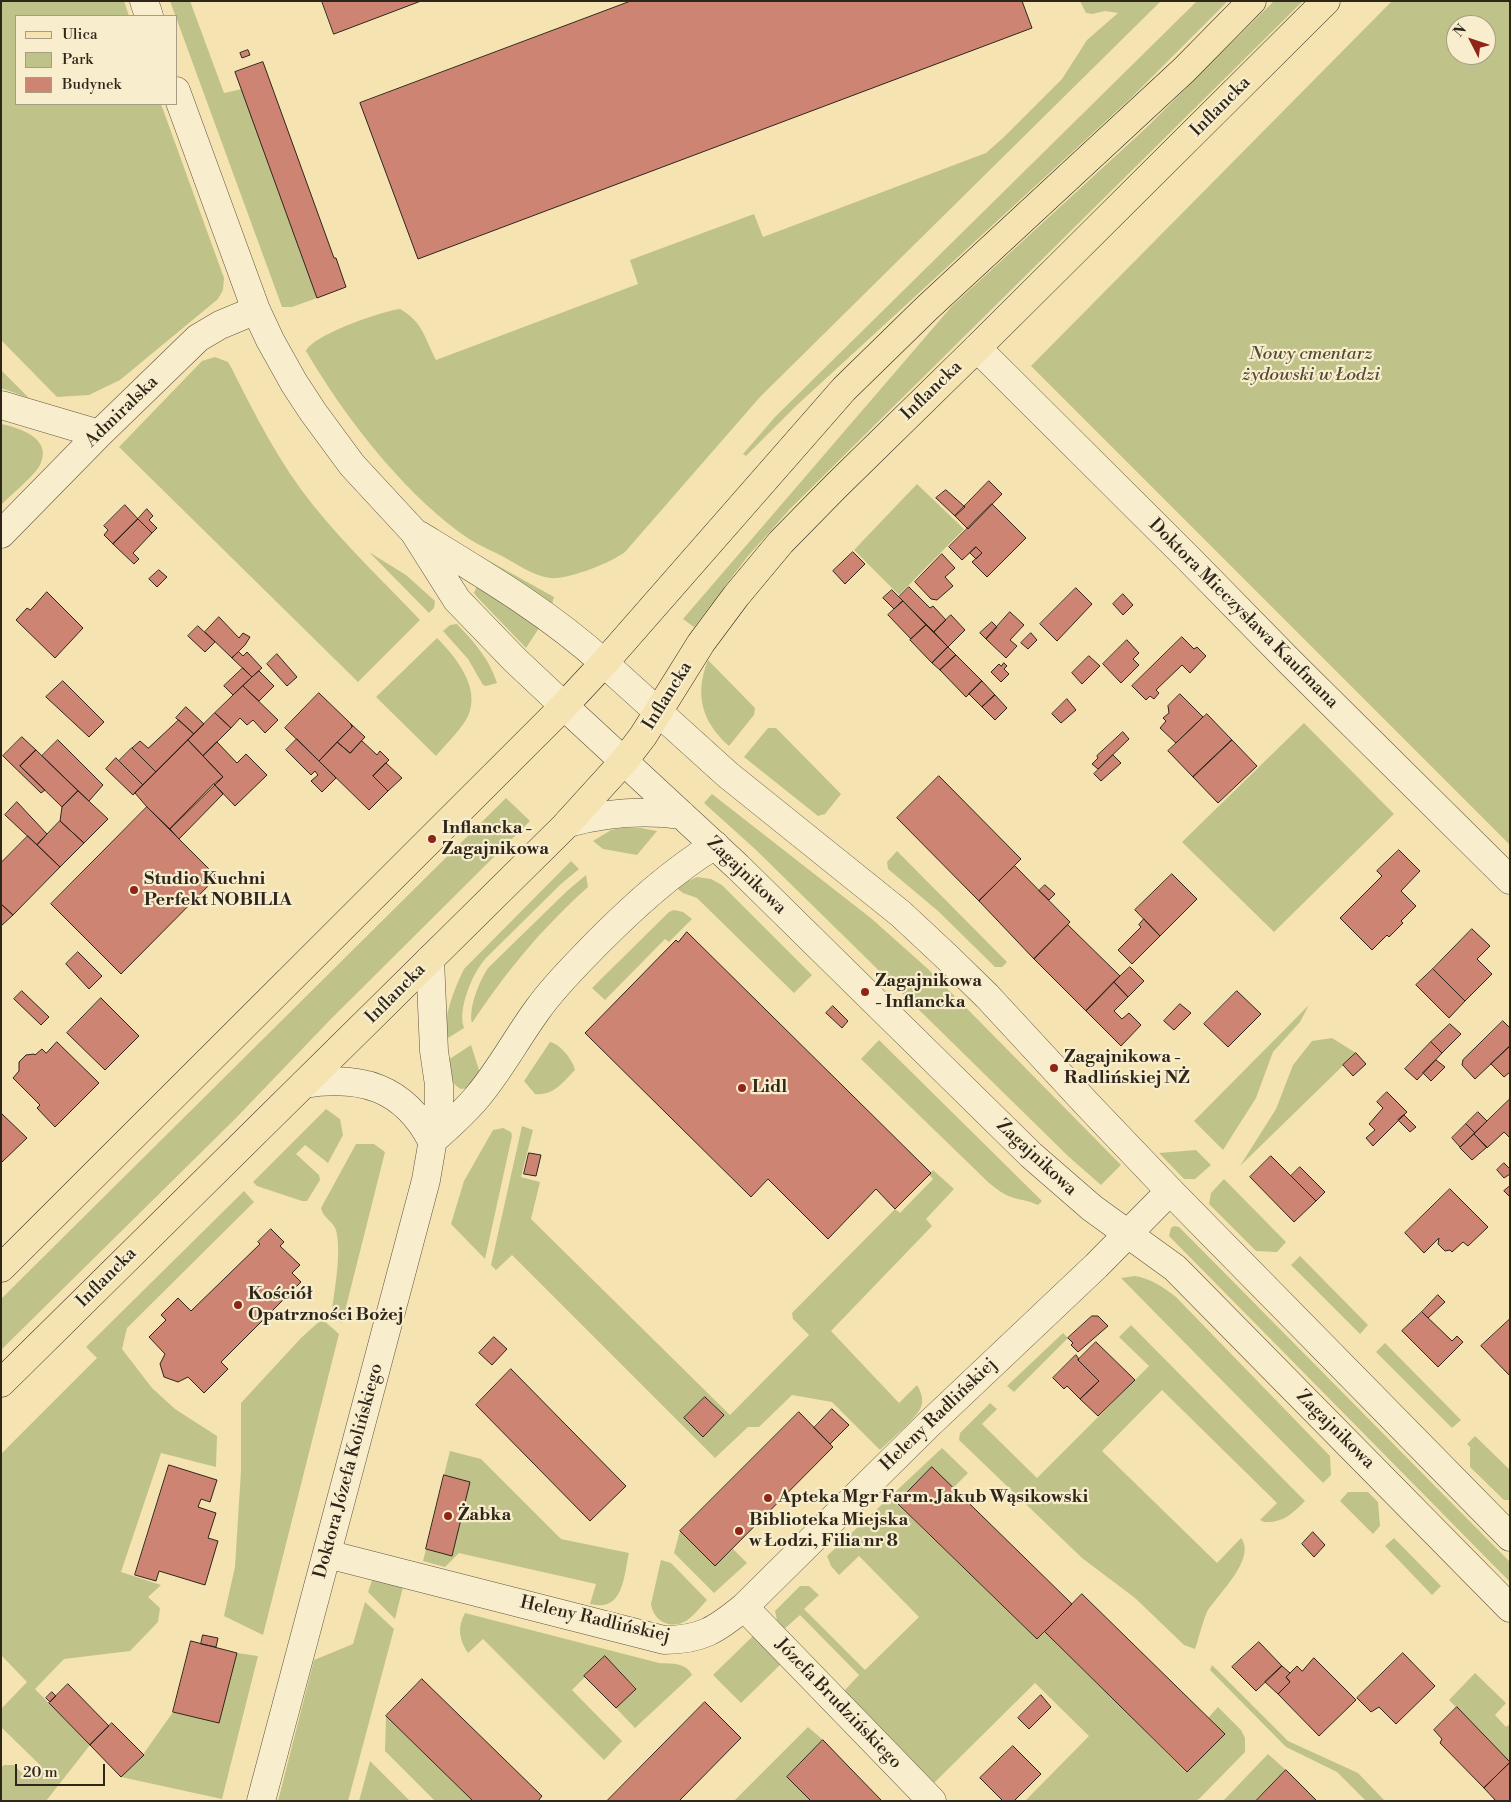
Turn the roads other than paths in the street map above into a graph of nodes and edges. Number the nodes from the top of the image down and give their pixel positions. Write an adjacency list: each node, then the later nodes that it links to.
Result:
1 (144, 1): 4 (street)
2 (1252, 1): 12 (main road)
3 (1326, 1): 7 (main road, Inflancka)
4 (149, 15)
5 (178, 96): 6 (street)
6 (256, 310): 9 (street, Admiralska); 10 (street)
7 (977, 348): 14 (main road, Inflancka); 19 (street, Doktora Mieczysława Kaufmana)
8 (1, 405): 9 (street)
9 (99, 434): 11 (street, Admiralska)
10 (414, 532): 12 (street); 13 (street, Zagajnikowa)
11 (1, 534)
12 (604, 663): 13 (main road); 14 (street)
13 (564, 706): 15 (street, Zagajnikowa); 25 (main road)
14 (658, 712): 15 (main road, Inflancka); 23 (street)
15 (624, 761): 16 (street, Zagajnikowa); 17 (main road, Inflancka)
16 (682, 815): 17 (street); 18 (street, Zagajnikowa)
17 (568, 823): 20 (main road, Inflancka)
18 (715, 845): 22 (street); 24 (street, Zagajnikowa)
19 (1510, 880)
20 (430, 959): 21 (main road, Inflancka); 22 (street, Doktora Józefa Kolińskiego)
21 (304, 1084): 22 (street); 26 (main road, Inflancka)
22 (432, 1141): 28 (street, Doktora Józefa Kolińskiego)
23 (1170, 1191): 24 (street, Heleny Radlińskiej); 27 (street)
24 (1128, 1234): 29 (street, Heleny Radlińskiej); 30 (street, Zagajnikowa)
25 (1, 1268)
26 (1, 1383)
27 (1510, 1537)
28 (327, 1554): 29 (street, Heleny Radlińskiej); 31 (street, Doktora Józefa Kolińskiego)
29 (744, 1607): 32 (street, Józefa Brudzińskiego)
30 (1510, 1608)
31 (262, 1801)
32 (932, 1801)

